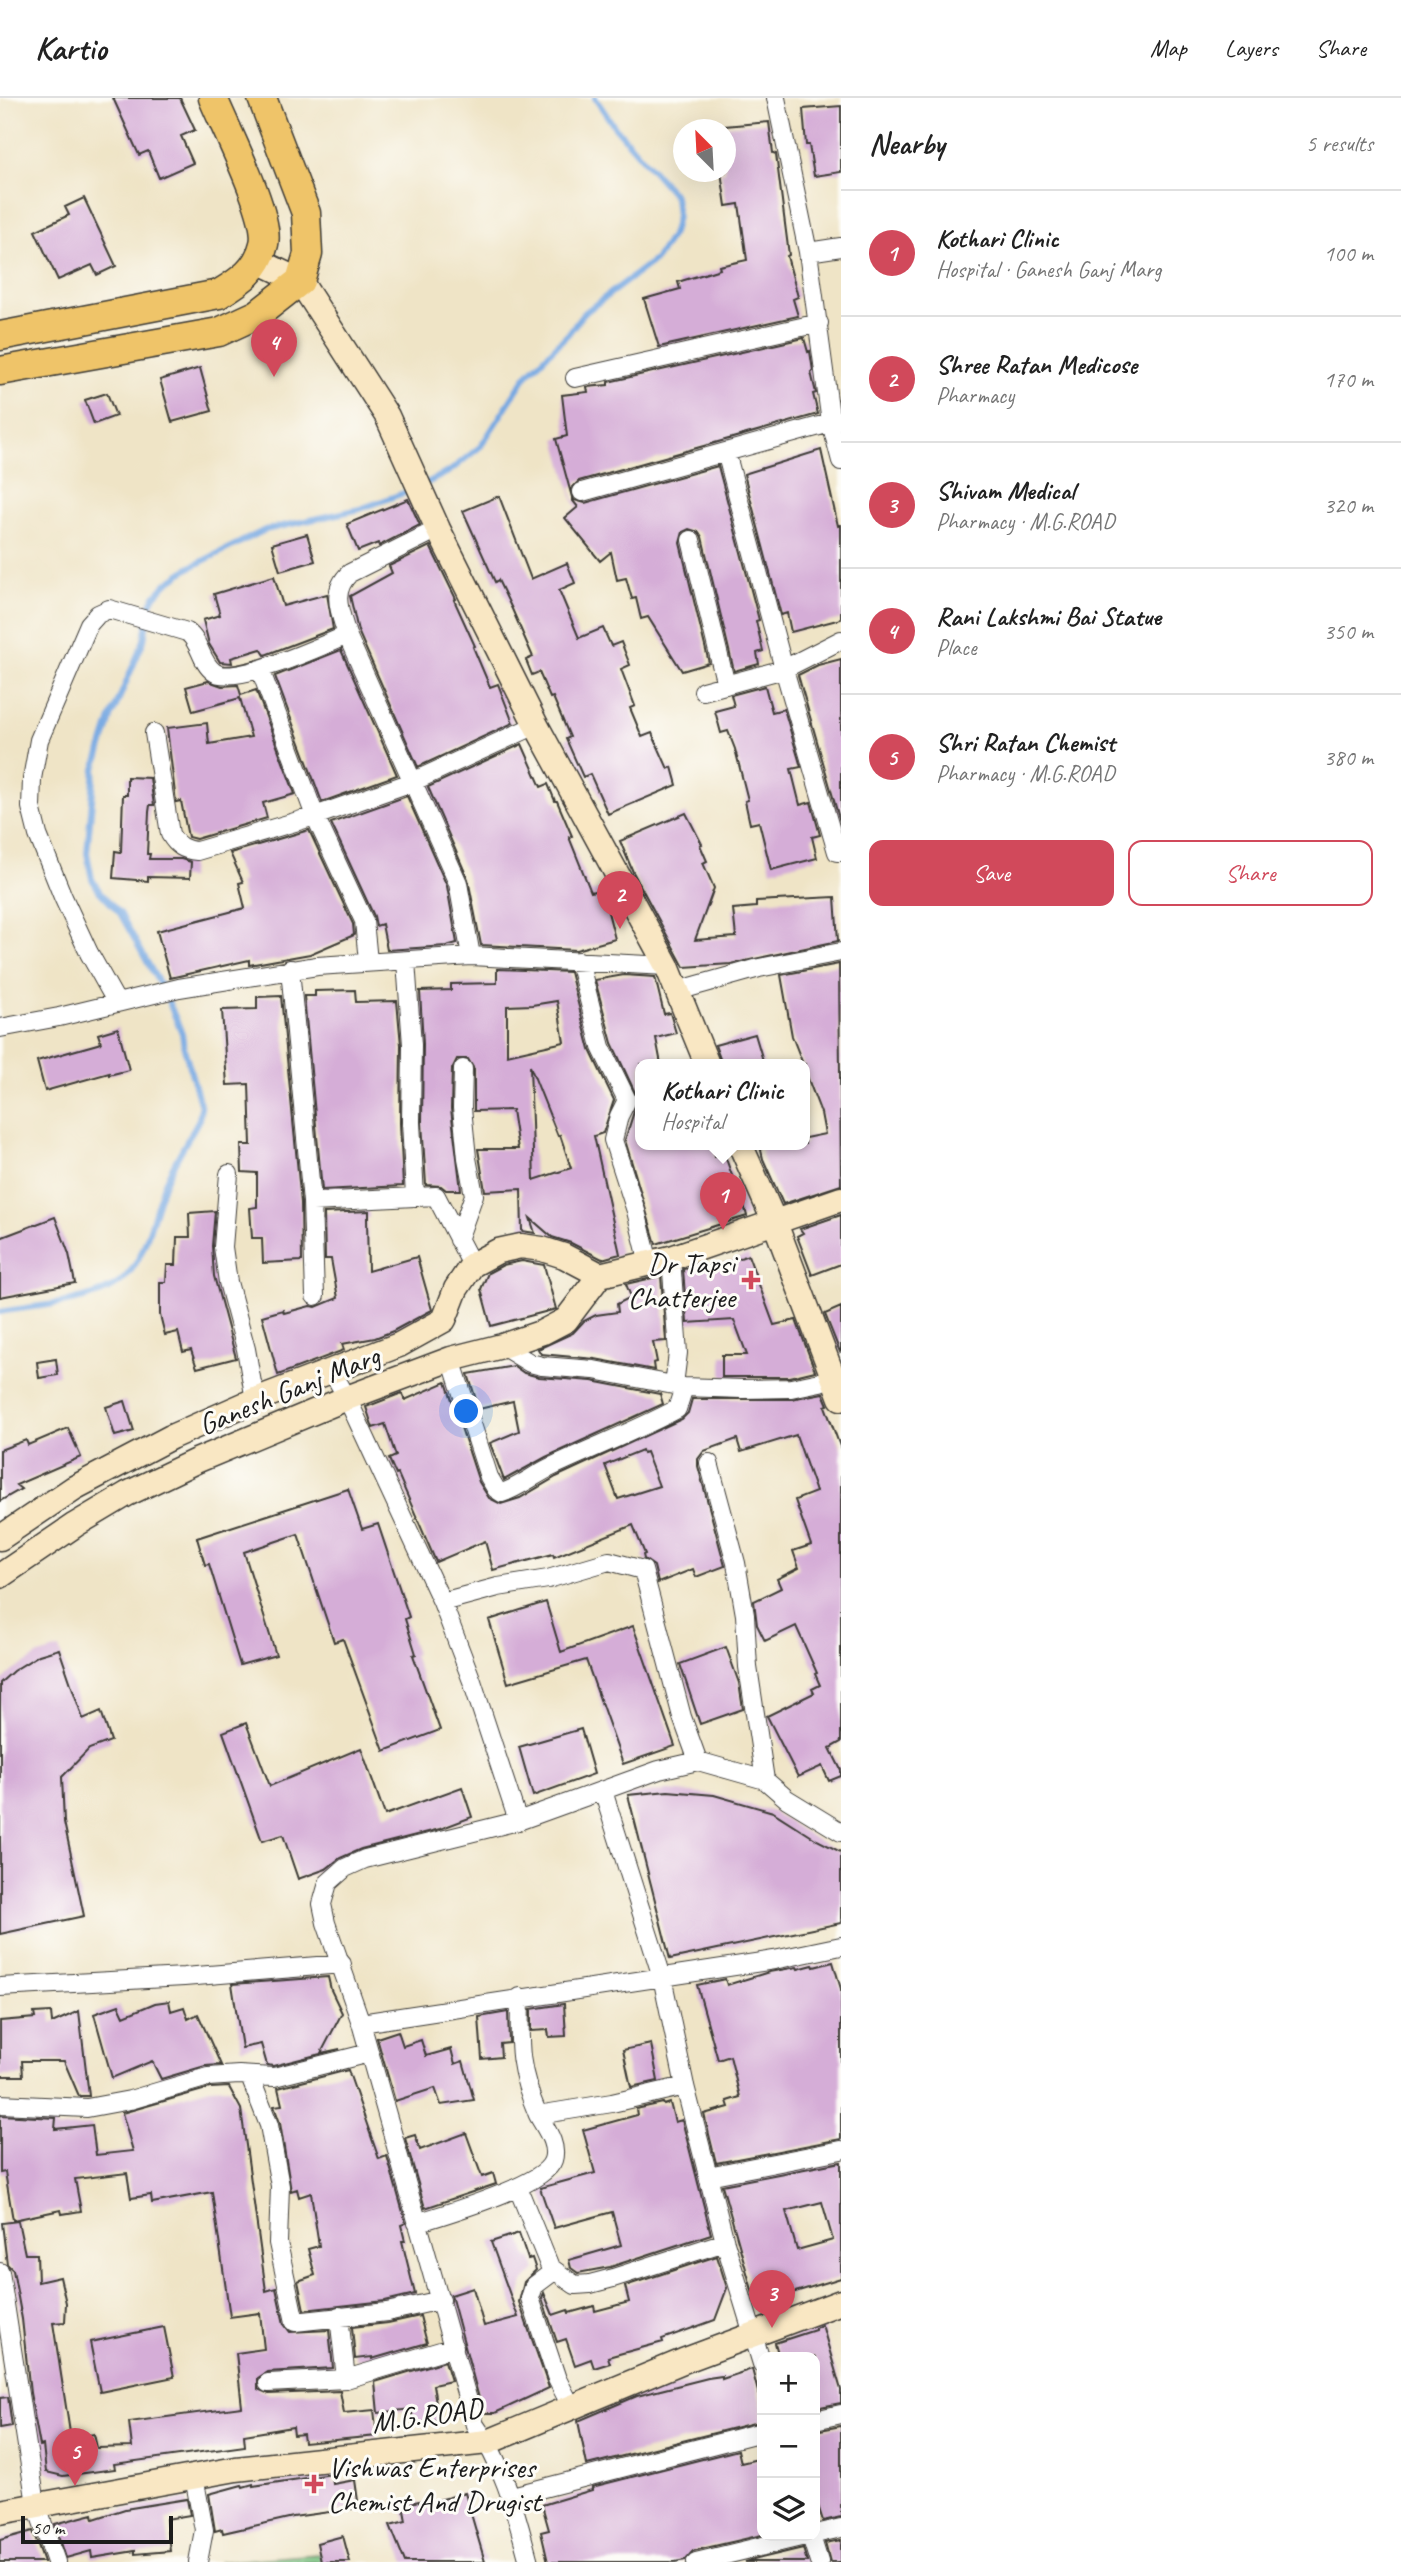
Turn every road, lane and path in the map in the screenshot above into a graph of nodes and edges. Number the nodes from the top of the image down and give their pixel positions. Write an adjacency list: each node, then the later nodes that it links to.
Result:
1 (213, 98): 6 (main road)
2 (262, 98): 7 (main road)
3 (776, 98): 5 (street)
4 (841, 247): 5 (street)
5 (808, 252): 8 (street)
6 (256, 260): 7 (main road); 9 (main road)
7 (300, 281): 10 (main road); 16 (main road)
8 (819, 323): 11 (street); 12 (street)
9 (0, 336)
10 (0, 371)
11 (575, 378)
12 (836, 422): 13 (street); 14 (street)
13 (726, 452): 15 (street); 21 (street)
14 (841, 461)
15 (582, 492)
16 (438, 529): 18 (street); 24 (main road)
17 (691, 540): 22 (street)
18 (347, 635): 20 (street); 26 (street)
19 (841, 640): 21 (street)
20 (260, 669): 27 (street); 37 (street)
21 (784, 669): 22 (street); 28 (street)
22 (726, 685): 23 (street)
23 (703, 691)
24 (537, 725): 26 (street); 34 (main road)
25 (154, 733): 27 (street)
26 (412, 782): 27 (street); 30 (street)
27 (314, 816): 31 (street)
28 (841, 852)
29 (841, 952): 36 (street)
30 (471, 956): 32 (street); 33 (street)
31 (369, 961): 32 (street); 35 (street)
32 (406, 961): 43 (street)
33 (579, 961): 34 (street); 48 (street)
34 (667, 966): 36 (main road)
35 (290, 969): 37 (street); 45 (street)
36 (677, 991): 39 (main road)
37 (123, 1001): 38 (street)
38 (0, 1028)
39 (705, 1059)
40 (463, 1069): 47 (street)
41 (743, 1150): 46 (main road)
42 (229, 1174): 58 (street)
43 (415, 1196): 45 (street); 47 (street)
44 (841, 1199): 46 (main road)
45 (312, 1202): 51 (street)
46 (775, 1223): 48 (main road); 56 (main road)
47 (458, 1240): 49 (street)
48 (660, 1261): 50 (main road); 55 (street)
49 (472, 1265): 50 (main road); 54 (main road)
50 (600, 1275): 52 (main road, Ganesh Ganj Marg)
51 (315, 1296)
52 (502, 1346): 53 (main road, Ganesh Ganj Marg); 55 (street)
53 (452, 1359): 55 (street); 57 (main road, Ganesh Ganj Marg)
54 (332, 1371): 57 (street); 58 (main road)
55 (679, 1386): 56 (street)
56 (837, 1387)
57 (347, 1398): 61 (main road, Ganesh Ganj Marg); 62 (street)
58 (255, 1400): 60 (main road)
59 (709, 1463): 64 (street)
60 (0, 1538)
61 (1, 1569)
62 (442, 1602): 63 (street); 66 (street)
63 (698, 1761): 64 (street); 65 (street)
64 (765, 1780): 67 (street)
65 (603, 1791): 66 (street); 70 (street)
66 (518, 1821): 69 (street)
67 (841, 1832)
68 (841, 1946): 70 (street)
69 (342, 1964): 71 (street); 73 (street)
70 (662, 1977): 72 (street); 76 (street)
71 (0, 1987)
72 (520, 1997): 73 (street); 78 (street)
73 (361, 2023): 74 (street)
74 (369, 2053): 75 (street); 82 (street)
75 (250, 2077): 77 (street); 88 (street)
76 (685, 2086): 78 (street); 80 (street)
77 (0, 2104)
78 (538, 2115): 81 (street)
79 (841, 2150): 80 (street)
80 (708, 2176): 83 (street)
81 (518, 2188): 82 (street); 84 (street)
82 (417, 2223): 86 (street)
83 (725, 2242): 84 (street); 89 (street)
84 (554, 2271): 94 (street)
85 (0, 2272): 101 (street)
86 (440, 2300): 88 (street); 90 (street)
87 (841, 2302): 89 (main road, M.G.ROAD)
88 (339, 2316): 92 (street)
89 (754, 2334): 91 (street); 94 (main road, M.G.ROAD)
90 (454, 2347): 92 (street); 98 (street)
91 (759, 2352)
92 (346, 2379): 93 (street)
93 (268, 2383)
94 (571, 2406): 98 (main road, M.G.ROAD)
95 (841, 2414): 96 (street)
96 (820, 2419)
97 (757, 2433): 100 (street)
98 (488, 2442): 99 (main road, M.G.ROAD); 100 (street)
99 (194, 2477): 101 (main road, M.G.ROAD); 108 (street)
100 (512, 2496): 109 (street)
101 (36, 2504): 102 (main road, M.G.ROAD); 107 (street)
102 (0, 2512)
103 (841, 2528): 104 (street)
104 (820, 2533)
105 (784, 2541): 110 (street)
106 (814, 2541): 111 (street)
107 (56, 2562)
108 (198, 2562)
109 (529, 2562)
110 (696, 2562)
111 (819, 2562)

